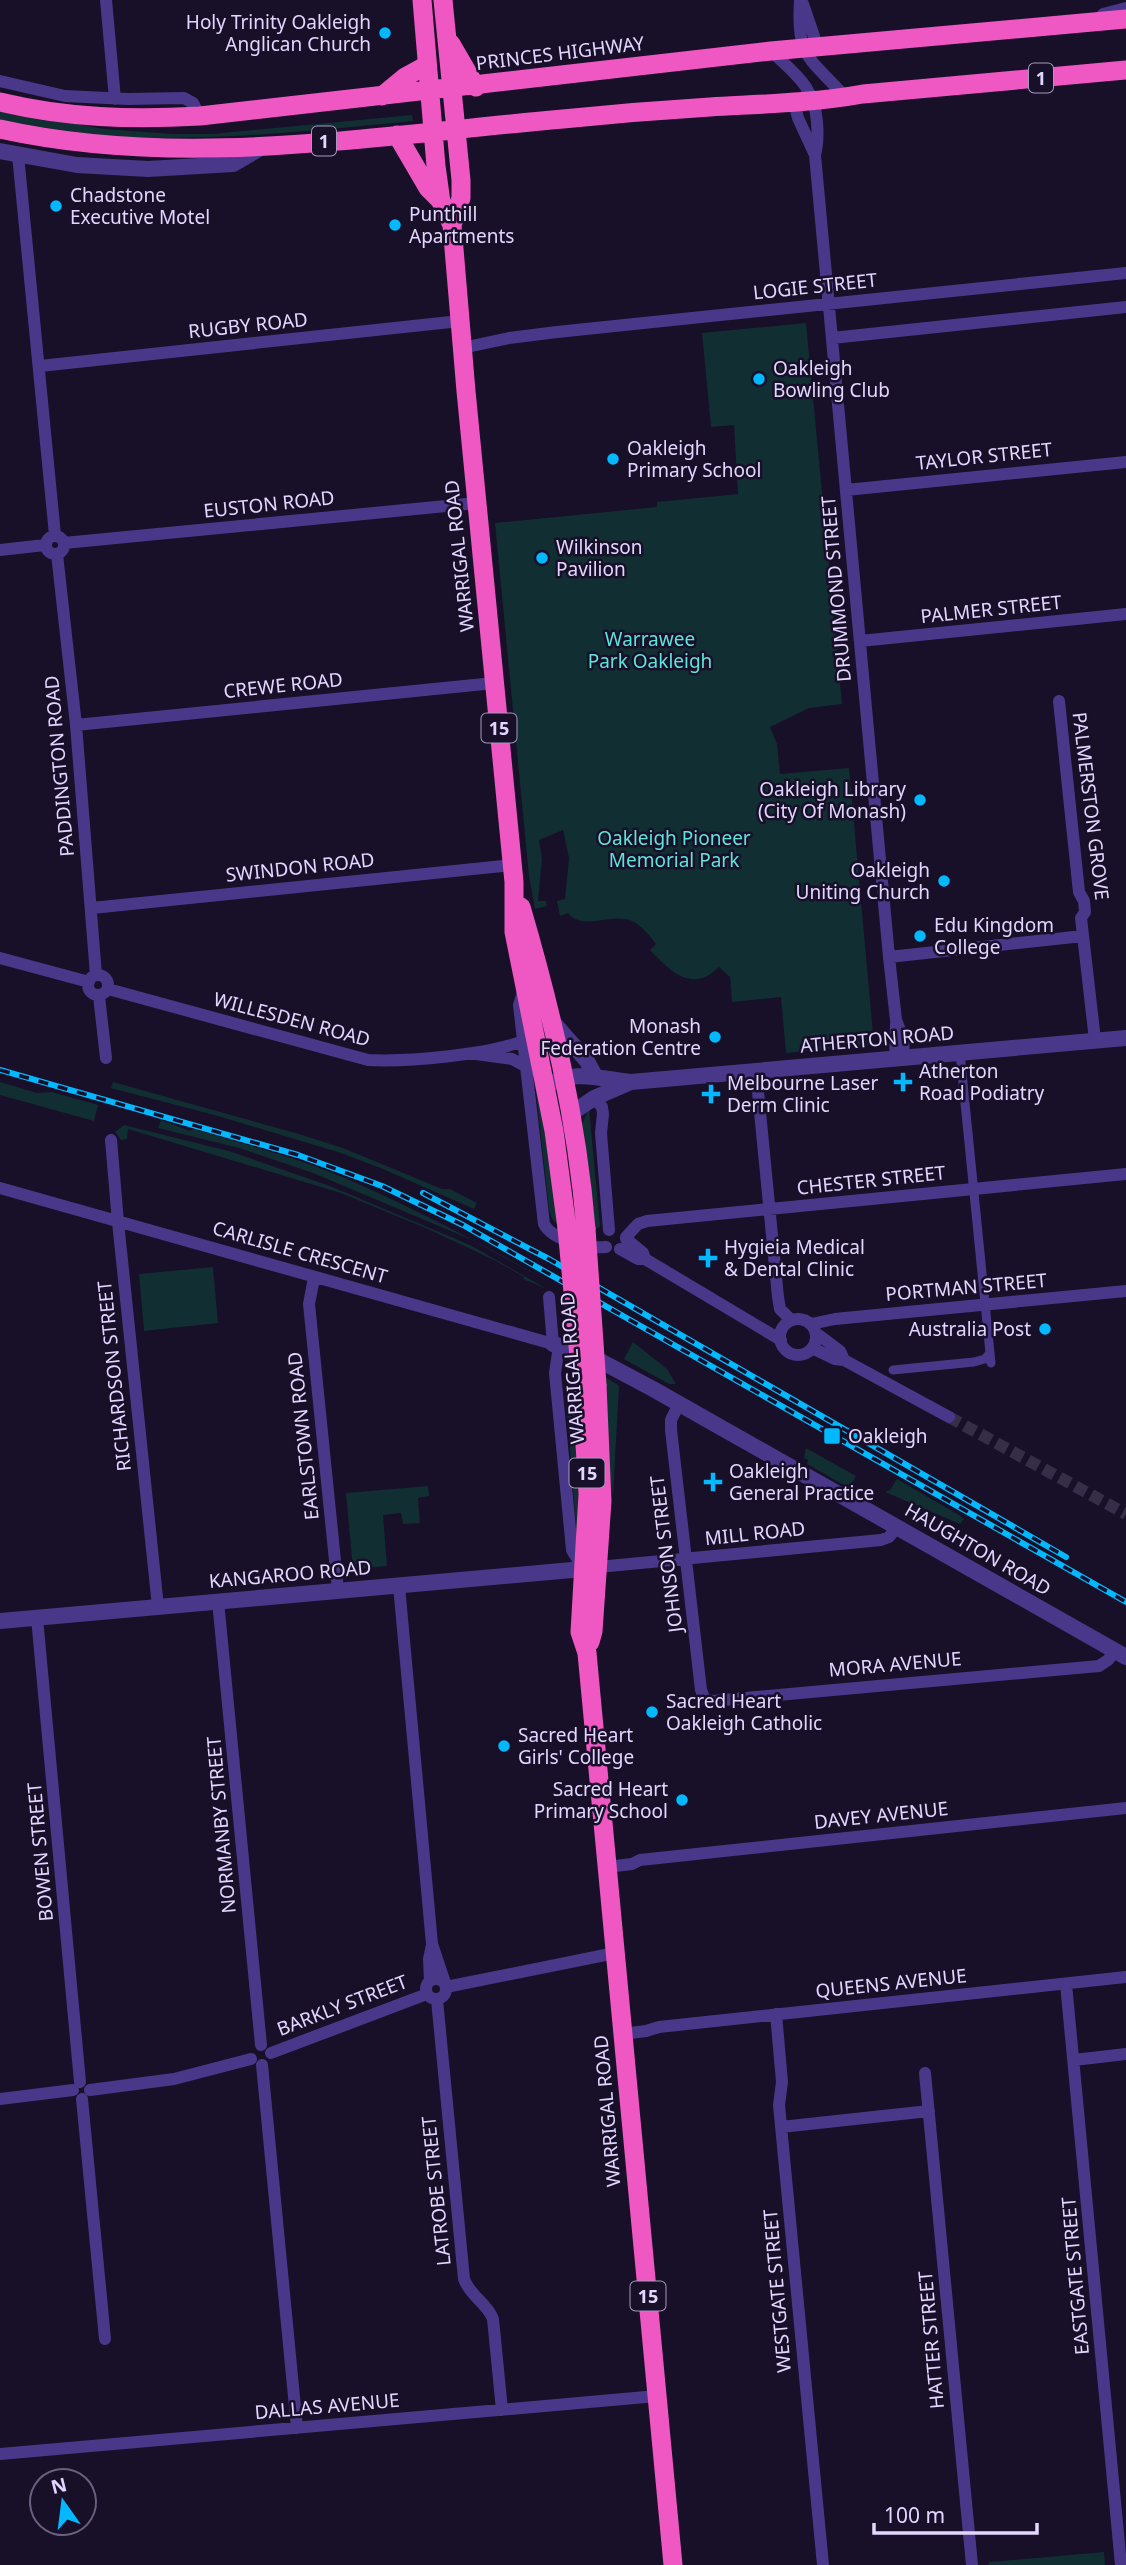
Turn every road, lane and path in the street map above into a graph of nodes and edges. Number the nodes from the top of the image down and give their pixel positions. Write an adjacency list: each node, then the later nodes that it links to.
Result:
1 (106, 0): 19 (street)
2 (422, 0): 11 (highway, WARRIGAL ROAD / 15)
3 (443, 0): 8 (highway, WARRIGAL ROAD / 15)
4 (801, 0): 9 (street)
5 (1126, 8): 7 (street)
6 (1126, 19): 7 (highway, PRINCES HIGHWAY / 1)
7 (1065, 23): 9 (highway, PRINCES HIGHWAY / 1)
8 (446, 37): 14 (highway); 15 (highway, WARRIGAL ROAD / 15)
9 (810, 48): 10 (highway, PRINCES HIGHWAY / 1); 18 (street)
10 (771, 51): 14 (highway, PRINCES HIGHWAY / 1); 21 (street, DRUMMOND STREET)
11 (427, 65): 16 (highway, WARRIGAL ROAD / 15); 17 (highway)
12 (1126, 70): 18 (highway, 1)
13 (0, 81): 19 (street)
14 (476, 87): 15 (highway, PRINCES HIGHWAY / 1)
15 (453, 89): 16 (highway, PRINCES HIGHWAY / 1); 24 (highway, WARRIGAL ROAD / 15)
16 (429, 92): 17 (highway, PRINCES HIGHWAY / 1); 25 (highway, WARRIGAL ROAD / 15)
17 (382, 96): 22 (highway, PRINCES HIGHWAY / 1)
18 (845, 97): 21 (highway, 1)
19 (116, 99): 22 (street)
20 (0, 102): 22 (highway, PRINCES HIGHWAY / 1)
21 (804, 102): 24 (highway, 1); 30 (street, DRUMMOND STREET); 30 (street, DRUMMOND STREET)
22 (200, 116)
23 (0, 129): 27 (highway, 1)
24 (457, 129): 25 (highway, 1); 32 (highway, WARRIGAL ROAD / 15)
25 (433, 132): 26 (highway, 1); 31 (highway, WARRIGAL ROAD / 15)
26 (397, 135): 27 (highway, 1); 31 (highway)
27 (264, 146): 29 (street)
28 (0, 151): 29 (street)
29 (18, 155): 38 (street, PADDINGTON ROAD)
30 (814, 155): 34 (street, DRUMMOND STREET)
31 (442, 202): 32 (highway, WARRIGAL ROAD / 15)
32 (452, 225): 36 (highway, WARRIGAL ROAD / 15)
33 (1126, 273): 34 (street, LOGIE STREET)
34 (829, 304): 36 (street, LOGIE STREET); 37 (street, DRUMMOND STREET)
35 (1126, 307): 37 (street)
36 (461, 335): 38 (street, RUGBY ROAD); 41 (highway, WARRIGAL ROAD / 15)
37 (832, 338): 40 (street, DRUMMOND STREET)
38 (40, 366): 42 (street, PADDINGTON ROAD)
39 (1126, 462): 40 (street, TAYLOR STREET)
40 (846, 490): 45 (street, DRUMMOND STREET)
41 (477, 503): 42 (street, EUSTON ROAD); 46 (highway, WARRIGAL ROAD / 15)
42 (59, 544): 43 (street); 48 (street, PADDINGTON ROAD)
43 (0, 550)
44 (1126, 614): 45 (street, PALMER STREET)
45 (860, 641): 52 (street, DRUMMOND STREET)
46 (494, 683): 48 (street, CREWE ROAD); 49 (highway, WARRIGAL ROAD / 15)
47 (1059, 701): 51 (street, PALMERSTON GROVE)
48 (76, 725): 50 (street, PADDINGTON ROAD)
49 (513, 874): 50 (street, SWINDON ROAD); 55 (highway, WARRIGAL ROAD / 15); 57 (highway, WARRIGAL ROAD / 15)
50 (92, 908): 54 (street, PADDINGTON ROAD)
51 (1083, 936): 52 (street); 59 (street, PALMERSTON GROVE)
52 (890, 957): 64 (street, DRUMMOND STREET)
53 (0, 958): 54 (street)
54 (92, 979): 56 (street)
55 (524, 989): 60 (street, WARRIGAL ROAD); 70 (highway, WARRIGAL ROAD / 15)
56 (104, 992): 61 (street, WILLESDEN ROAD); 63 (street)
57 (552, 1021): 67 (street); 68 (highway, WARRIGAL ROAD / 15)
58 (1126, 1038): 59 (street, ATHERTON ROAD)
59 (1095, 1040): 62 (street, ATHERTON ROAD)
60 (523, 1041): 61 (street, WILLESDEN ROAD); 65 (street, WARRIGAL ROAD)
61 (468, 1053): 65 (street, WILLESDEN ROAD)
62 (960, 1053): 64 (street, ATHERTON ROAD); 76 (street)
63 (106, 1058)
64 (899, 1058): 66 (street, ATHERTON ROAD)
65 (527, 1067): 79 (street, WARRIGAL ROAD)
66 (755, 1071): 69 (street, ATHERTON ROAD); 77 (street)
67 (595, 1076): 68 (street, ATHERTON ROAD); 69 (street, ATHERTON ROAD)
68 (565, 1078): 70 (street, ATHERTON ROAD); 72 (highway, WARRIGAL ROAD / 15)
69 (631, 1082): 71 (street, ATHERTON ROAD)
70 (545, 1087): 79 (highway, WARRIGAL ROAD / 15)
71 (594, 1098): 72 (street, ATHERTON ROAD); 79 (street)
72 (572, 1113): 79 (highway, WARRIGAL ROAD / 15)
73 (111, 1140): 78 (street, RICHARDSON STREET)
74 (1126, 1174): 76 (street, CHESTER STREET)
75 (0, 1188): 78 (street, CARLISLE CRESCENT)
76 (973, 1189): 77 (street, CHESTER STREET); 84 (street)
77 (770, 1210): 80 (street, CHESTER STREET); 86 (street)
78 (118, 1222): 81 (street, CARLISLE CRESCENT); 102 (street, RICHARDSON STREET)
79 (591, 1235): 80 (street); 80 (street); 98 (highway, WARRIGAL ROAD / 15, bridge)
80 (624, 1242): 85 (street)
81 (314, 1278): 89 (street, CARLISLE CRESCENT); 100 (street, EARLSTOWN ROAD)
82 (1126, 1291): 84 (street, PORTMAN STREET)
83 (549, 1297): 89 (street, WARRIGAL ROAD)
84 (985, 1305): 87 (street, PORTMAN STREET); 93 (street)
85 (744, 1316): 86 (street); 88 (street)
86 (787, 1323): 87 (street); 88 (street)
87 (813, 1329): 90 (street); 92 (street)
88 (780, 1340): 90 (street)
89 (556, 1345): 91 (street, CARLISLE CRESCENT); 98 (street, WARRIGAL ROAD)
90 (812, 1349): 92 (street)
91 (589, 1355): 94 (street, HAUGHTON ROAD)
92 (844, 1360): 95 (street)
93 (893, 1370)
94 (679, 1404): 96 (street, HAUGHTON ROAD); 97 (street, JOHNSON STREET)
95 (949, 1417)
96 (890, 1523): 97 (street, MILL ROAD); 105 (street, HAUGHTON ROAD)
97 (686, 1559): 98 (street, MILL ROAD); 106 (street, JOHNSON STREET)
98 (591, 1568): 99 (street, KANGAROO ROAD); 108 (highway, WARRIGAL ROAD / 15)
99 (399, 1586): 100 (street, KANGAROO ROAD); 109 (street, LATROBE STREET)
100 (338, 1591): 101 (street, KANGAROO ROAD)
101 (218, 1601): 102 (street, KANGAROO ROAD); 117 (street, NORMANBY STREET)
102 (158, 1607): 103 (street, KANGAROO ROAD)
103 (37, 1618): 104 (street, KANGAROO ROAD); 122 (street, BOWEN STREET)
104 (0, 1621)
105 (1115, 1651): 106 (street, MORA AVENUE)
106 (705, 1700)
107 (1126, 1808): 108 (street, DAVEY AVENUE)
108 (607, 1863): 110 (highway, WARRIGAL ROAD / 15)
109 (432, 1944): 113 (street, LATROBE STREET); 114 (street, LATROBE STREET)
110 (615, 1956): 113 (street); 116 (highway, WARRIGAL ROAD / 15)
111 (1126, 1977): 112 (street, QUEENS AVENUE)
112 (1066, 1984): 115 (street, QUEENS AVENUE); 119 (street, EASTGATE STREET)
113 (446, 1985): 114 (street)
114 (431, 1991): 117 (street, BARKLY STREET); 128 (street, LATROBE STREET)
115 (776, 2014): 116 (street, QUEENS AVENUE); 125 (street, WESTGATE STREET)
116 (622, 2030): 127 (highway, WARRIGAL ROAD / 15)
117 (266, 2049): 120 (street)
118 (1126, 2054): 119 (street)
119 (1074, 2060): 134 (street, EASTGATE STREET)
120 (257, 2062): 122 (street); 129 (street)
121 (925, 2073): 124 (street, HATTER STREET)
122 (81, 2090): 123 (street); 126 (street, BOWEN STREET)
123 (0, 2099)
124 (929, 2111): 125 (street); 133 (street, HATTER STREET)
125 (781, 2127): 132 (street, WESTGATE STREET)
126 (104, 2339)
127 (657, 2396): 128 (street, DALLAS AVENUE); 131 (highway, WARRIGAL ROAD / 15)
128 (502, 2410): 129 (street, DALLAS AVENUE)
129 (297, 2428): 130 (street, DALLAS AVENUE)
130 (0, 2454)
131 (673, 2565)
132 (822, 2565)
133 (972, 2565)
134 (1121, 2565)

